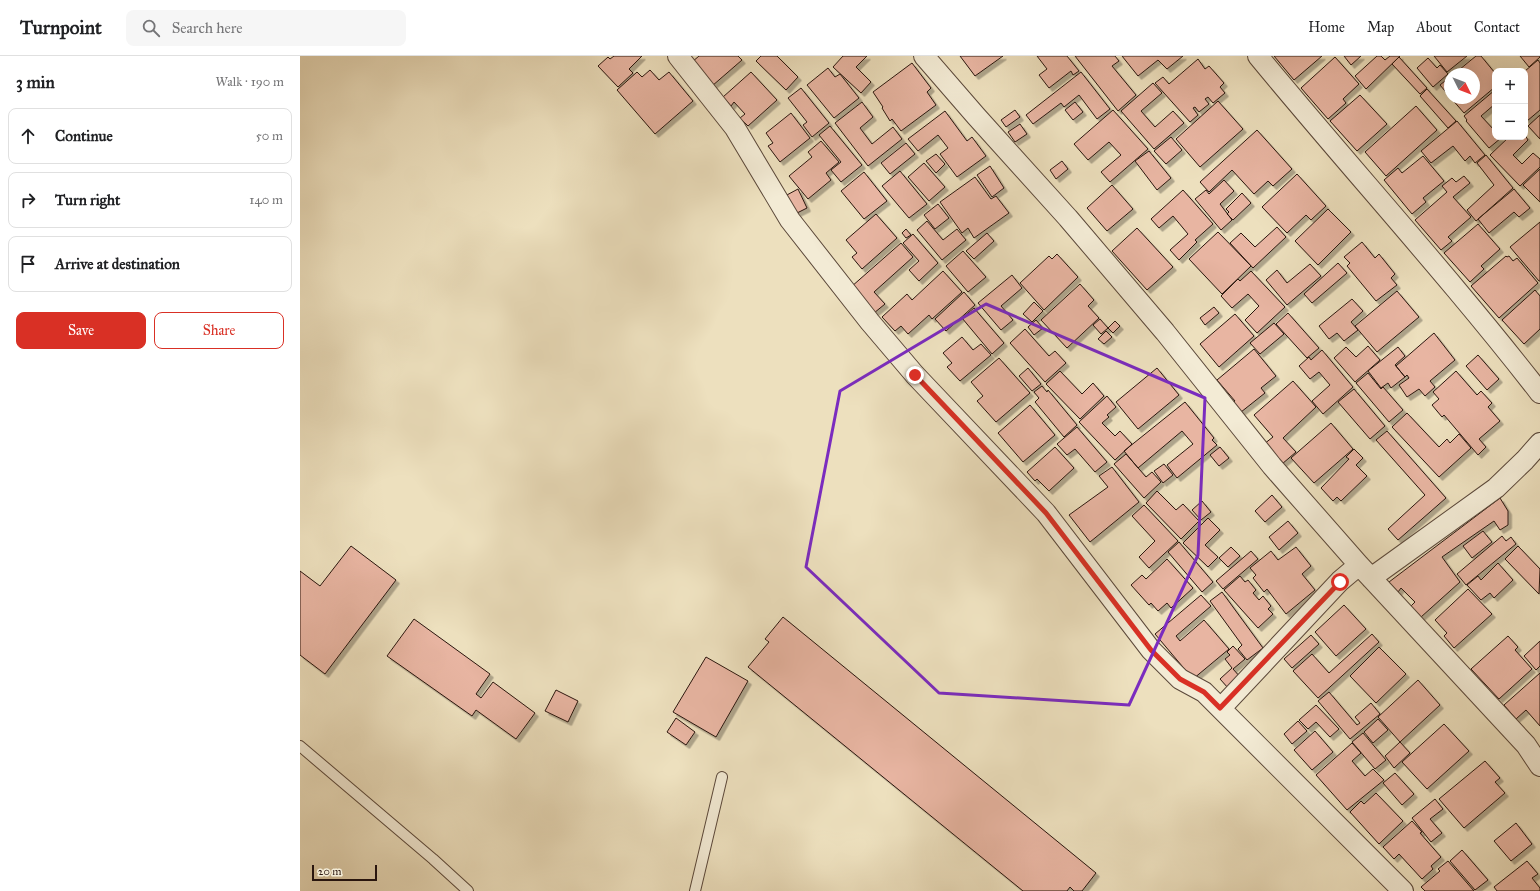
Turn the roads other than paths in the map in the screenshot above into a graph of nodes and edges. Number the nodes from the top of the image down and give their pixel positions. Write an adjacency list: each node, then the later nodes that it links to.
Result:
1 (678, 56): 7 (street)
2 (924, 56): 6 (street)
3 (1258, 56): 4 (street)
4 (1540, 393)
5 (1540, 443): 6 (street)
6 (1365, 572): 7 (street); 9 (street)
7 (1220, 708): 13 (street)
8 (300, 746): 11 (lane)
9 (1540, 766)
10 (722, 777): 12 (lane)
11 (468, 891)
12 (695, 891)
13 (1403, 891)

